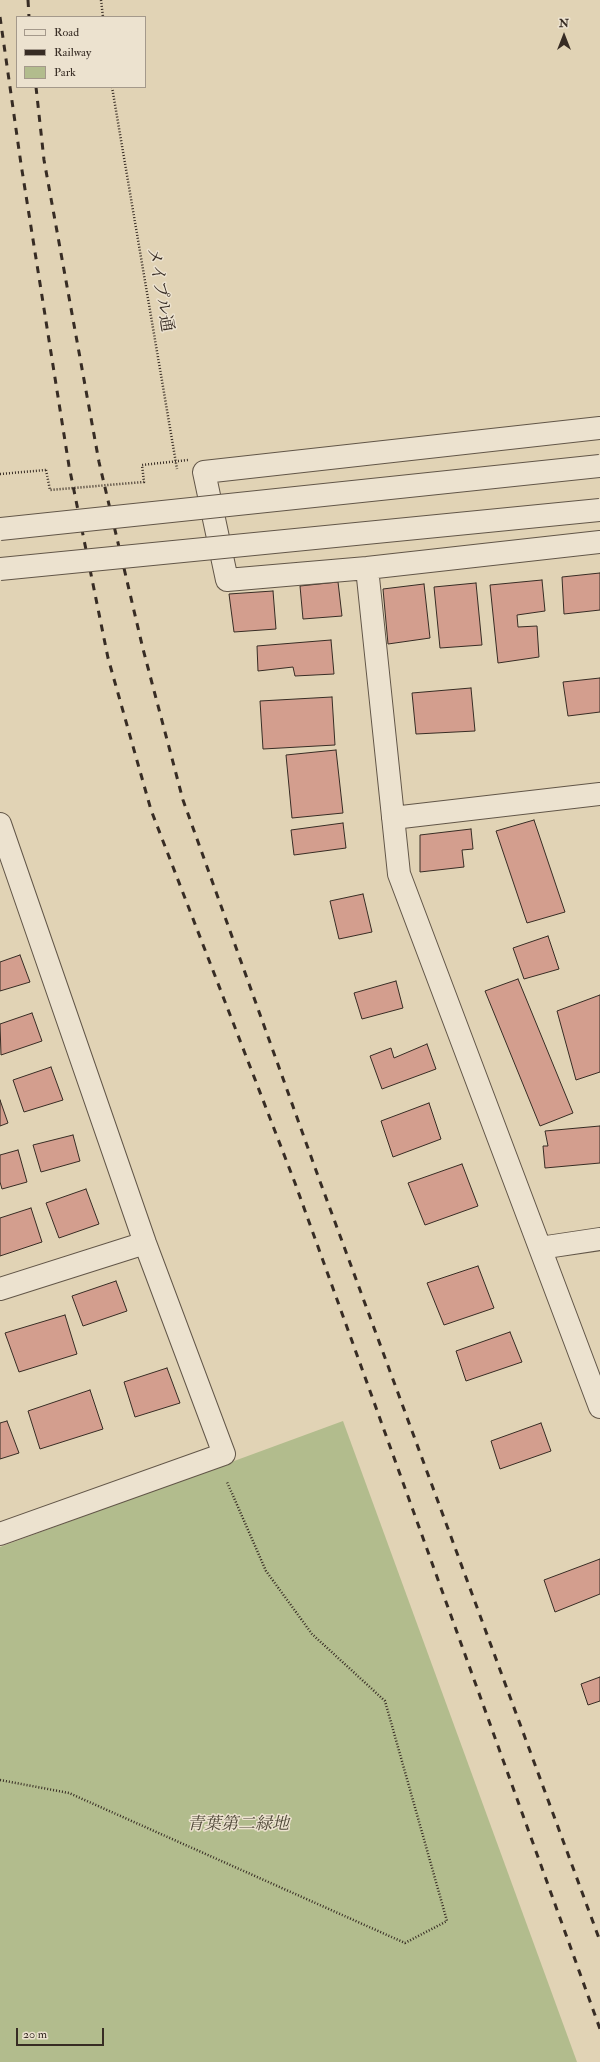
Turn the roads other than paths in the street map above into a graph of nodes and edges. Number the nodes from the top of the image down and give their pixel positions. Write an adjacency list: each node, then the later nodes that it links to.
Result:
1 (600, 428): 6 (street)
2 (600, 466): 4 (street, bridge)
3 (600, 510): 7 (street, bridge)
4 (0, 529)
5 (600, 542): 6 (street)
6 (367, 568): 9 (street)
7 (0, 569)
8 (600, 794): 9 (street)
9 (393, 818): 13 (street)
10 (0, 824): 12 (street)
11 (600, 1239): 13 (street)
12 (145, 1243): 14 (street); 16 (street)
13 (540, 1248): 15 (street)
14 (0, 1289)
15 (600, 1406)
16 (0, 1534)

